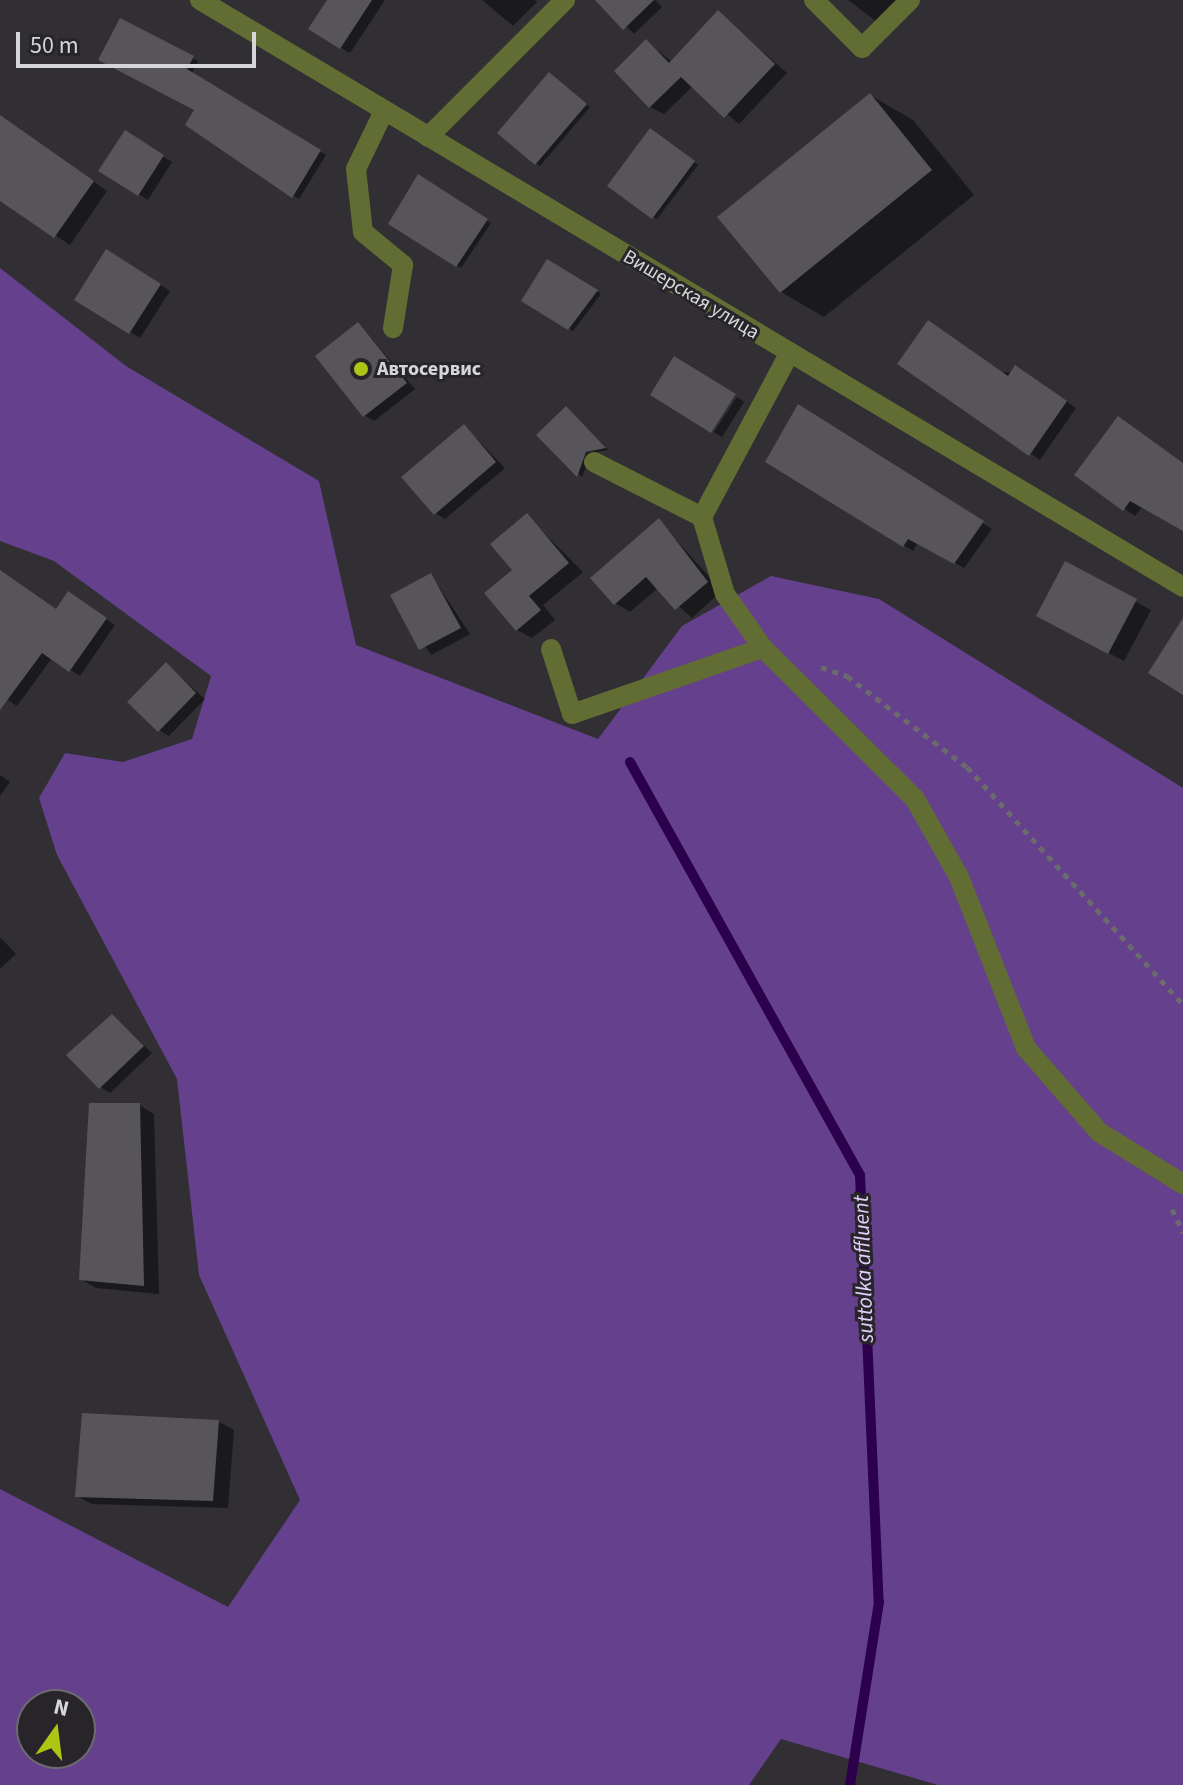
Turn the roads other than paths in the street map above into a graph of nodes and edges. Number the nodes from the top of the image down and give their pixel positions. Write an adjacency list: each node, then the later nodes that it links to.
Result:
1 (200, 0): 5 (street, Вишерская улица)
2 (565, 0): 6 (street)
3 (814, 0): 4 (street)
4 (910, 0)
5 (384, 111): 6 (street, Вишерская улица); 7 (street)
6 (428, 137): 8 (street, Вишерская улица)
7 (393, 328)
8 (789, 354): 10 (street); 11 (street, Вишерская улица)
9 (594, 462): 10 (street)
10 (702, 517): 12 (street)
11 (1183, 587)
12 (763, 648): 13 (street); 14 (street)
13 (551, 649)
14 (1183, 1184)

